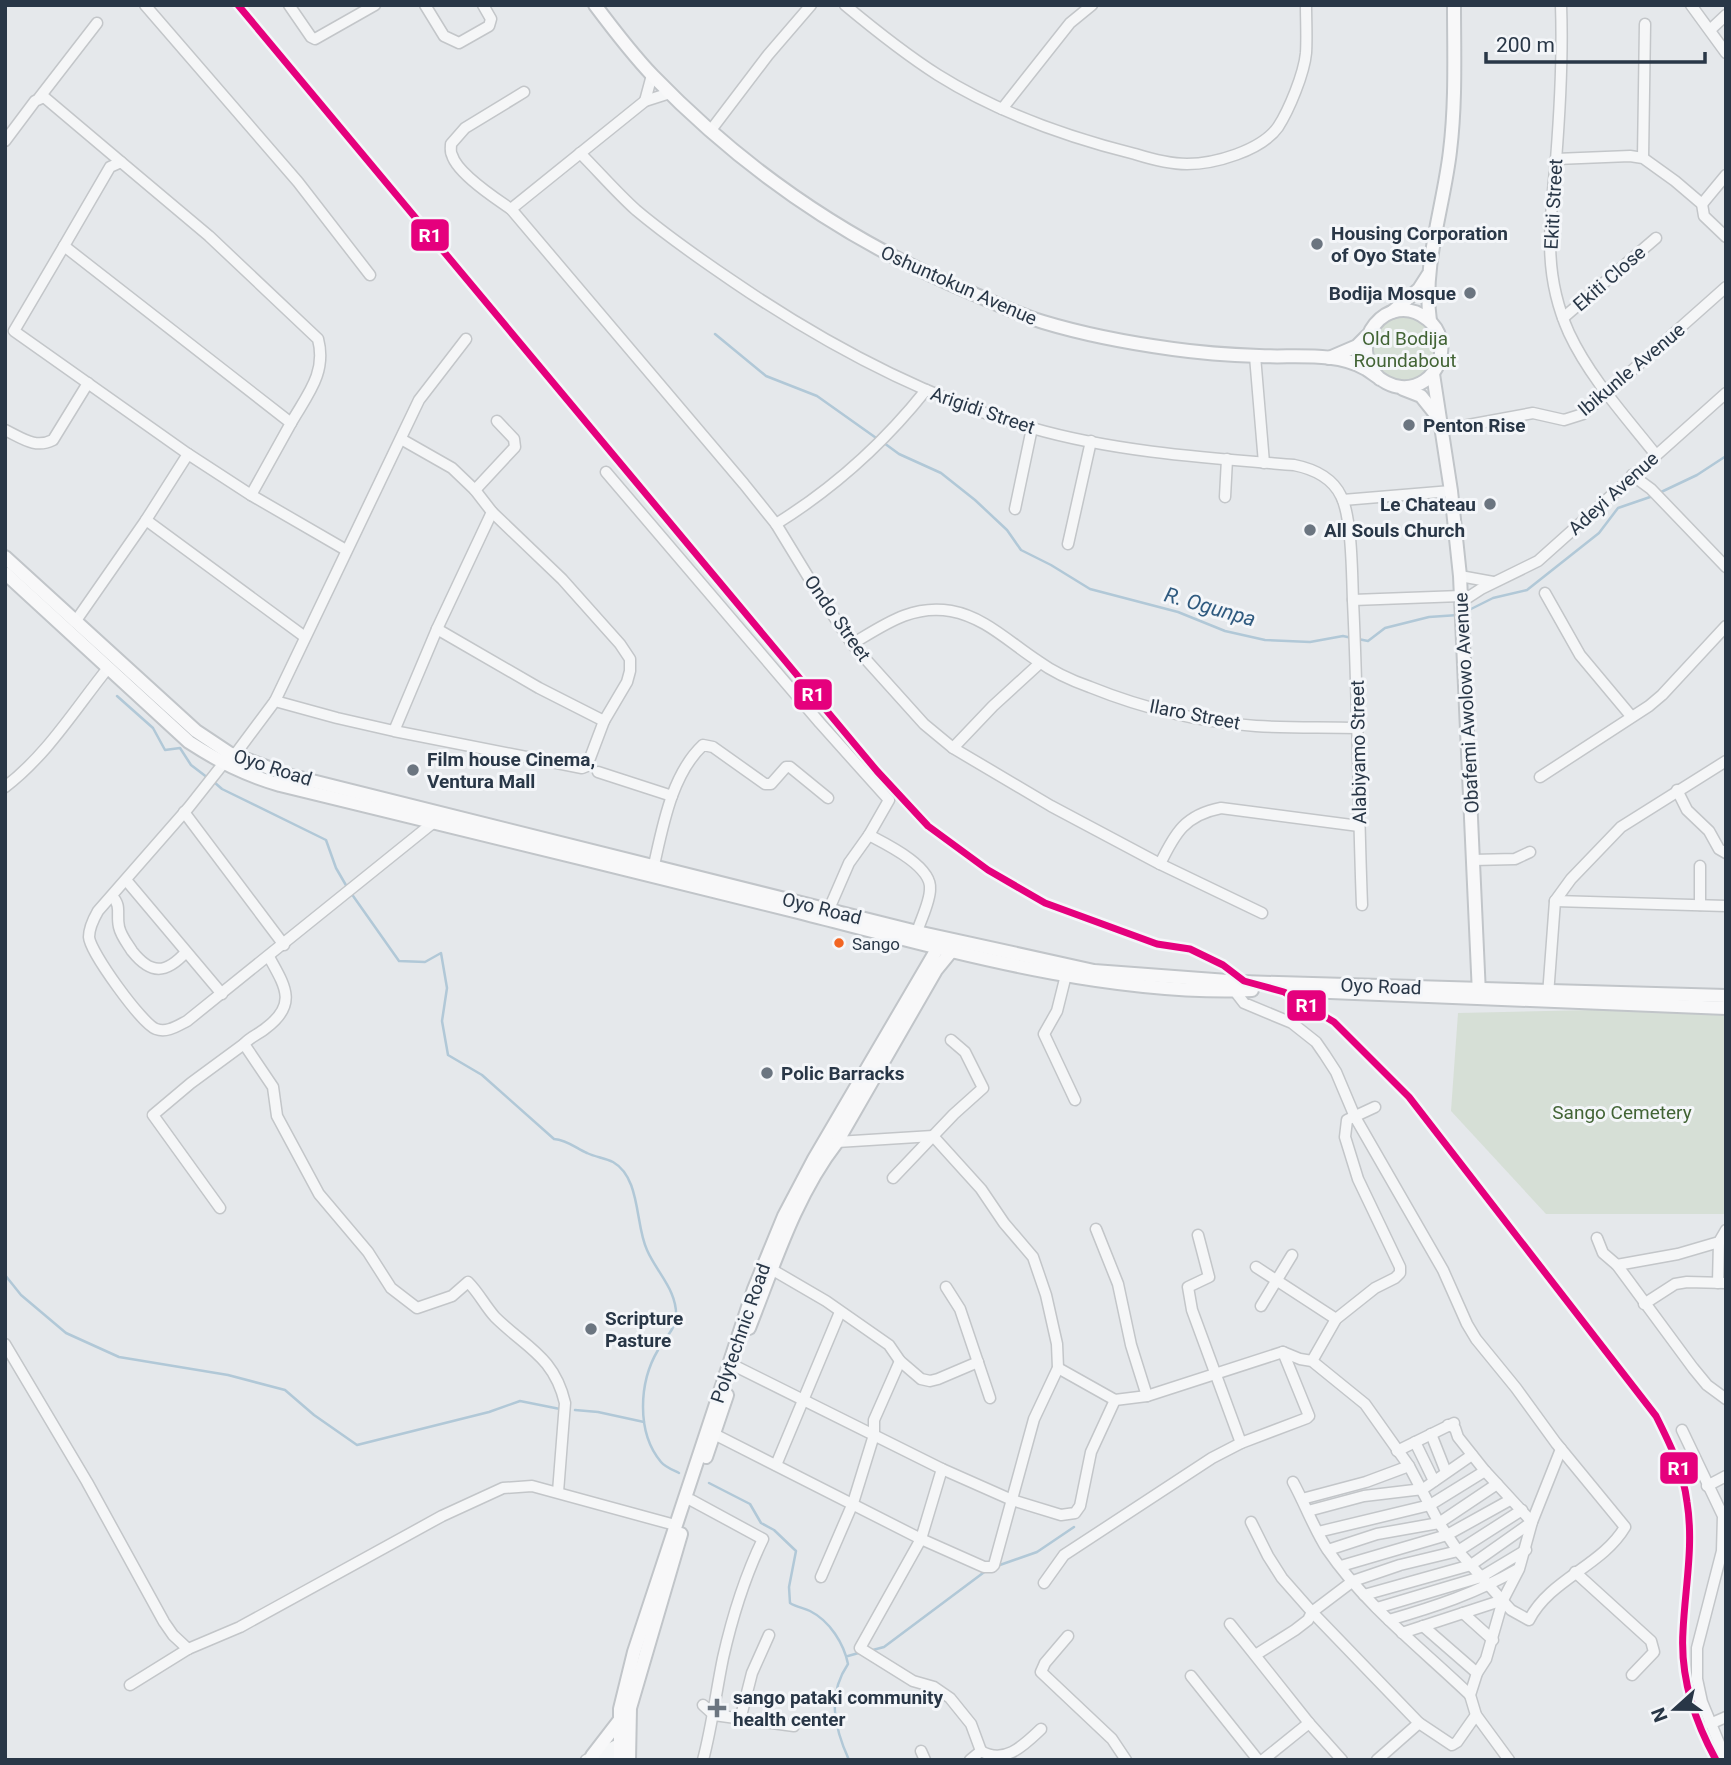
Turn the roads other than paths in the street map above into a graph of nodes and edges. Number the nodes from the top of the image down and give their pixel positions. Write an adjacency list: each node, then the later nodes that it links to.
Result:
1 (145, 5): 38 (street)
2 (289, 5): 3 (street)
3 (375, 5)
4 (425, 5): 5 (street)
5 (483, 5)
6 (595, 5): 19 (main road, Oshuntokun Avenue)
7 (811, 5): 25 (street)
8 (845, 5): 24 (street)
9 (1092, 5): 24 (street)
10 (1306, 5): 24 (street)
11 (1454, 5): 37 (main road)
12 (1561, 5): 29 (street, Ekiti Street)
13 (1691, 5): 17 (street)
14 (1726, 15): 17 (street)
15 (97, 23): 22 (street)
16 (1644, 24): 28 (street)
17 (1710, 30): 18 (street)
18 (1726, 53)
19 (652, 75): 21 (main road, Oshuntokun Avenue); 23 (street)
20 (524, 92): 33 (street, Ondo Street)
21 (670, 93): 23 (street); 25 (main road, Oshuntokun Avenue)
22 (39, 98): 26 (street); 30 (street)
23 (645, 101): 27 (street)
24 (1002, 109)
25 (711, 130): 46 (main road, Oshuntokun Avenue)
26 (6, 137)
27 (580, 153): 33 (street); 51 (street, Arigidi Street)
28 (1643, 158): 29 (street); 32 (street)
29 (1556, 159): 41 (street, Ekiti Street)
30 (121, 162): 36 (street); 55 (street)
31 (1726, 175): 32 (street)
32 (1702, 204): 35 (street)
33 (512, 209): 75 (street, Ondo Street)
34 (1656, 237): 41 (street, Ekiti Close)
35 (1726, 237)
36 (64, 246): 43 (street); 55 (street)
37 (1430, 272): 40 (main road); 42 (main road)
38 (370, 275)
39 (1726, 287): 52 (street, Ibikunle Avenue)
40 (1392, 312): 42 (main road); 44 (main road)
41 (1563, 318): 52 (street, Ekiti Street)
42 (1430, 321): 48 (main road)
43 (10, 328): 50 (street)
44 (1368, 334): 47 (main road, Oshuntokun Avenue); 49 (main road)
45 (466, 339): 59 (street)
46 (1255, 356): 47 (main road, Oshuntokun Avenue); 64 (street)
47 (1329, 358): 49 (main road, Oshuntokun Avenue)
48 (1433, 374): 49 (main road); 56 (main road, Obafemi Awolowo Avenue)
49 (1386, 382): 56 (main road)
50 (88, 383): 58 (street); 61 (street)
51 (926, 390): 57 (street, Arigidi Street); 75 (street)
52 (1608, 393): 56 (street, Ibikunle Avenue); 62 (street, Ekiti Street)
53 (1726, 393): 62 (street, Adeyi Avenue)
54 (497, 421): 67 (street)
55 (290, 423): 69 (street)
56 (1441, 425): 68 (main road, Obafemi Awolowo Avenue)
57 (1032, 428): 60 (street, Arigidi Street); 72 (street)
58 (5, 430)
59 (401, 439): 67 (street); 77 (street)
60 (1091, 441): 63 (street, Arigidi Street); 76 (street)
61 (188, 454): 69 (street); 74 (street)
62 (1656, 455): 66 (street, Adeyi Avenue)
63 (1227, 459): 64 (street, Arigidi Street); 70 (street)
64 (1264, 463): 71 (street, Arigidi Street)
65 (606, 472): 111 (street)
66 (1632, 475): 79 (street); 82 (street, Adeyi Avenue)
67 (475, 491): 73 (street)
68 (1451, 491): 71 (street); 81 (main road, Obafemi Awolowo Avenue)
69 (251, 495): 77 (street)
70 (1225, 497)
71 (1343, 500): 84 (street)
72 (1015, 509)
73 (492, 512): 88 (street); 95 (street)
74 (146, 520): 86 (street); 89 (street)
75 (776, 524): 90 (street, Ondo Street)
76 (1068, 544)
77 (346, 550): 89 (street)
78 (5, 557): 86 (main road, Oyo Road)
79 (1726, 567)
80 (5, 573): 92 (main road, Oyo Road)
81 (1460, 576): 82 (street); 85 (main road, Obafemi Awolowo Avenue)
82 (1494, 583): 85 (street, Adeyi Avenue)
83 (1545, 593): 94 (street)
84 (1353, 600): 85 (street); 96 (street, Alabiyamo Street)
85 (1461, 607): 114 (main road, Obafemi Awolowo Avenue)
86 (75, 622): 99 (main road, Oyo Road)
87 (1726, 626): 94 (street)
88 (436, 629): 95 (street); 97 (street)
89 (305, 637): 93 (street)
90 (852, 643): 91 (street, Ilaro Street); 98 (street, Ondo Street)
91 (1040, 663): 96 (street, Ilaro Street); 98 (street)
92 (108, 668): 101 (main road, Oyo Road); 104 (street)
93 (275, 701): 97 (street); 99 (street)
94 (1631, 716): 103 (street)
95 (604, 721): 97 (street)
96 (1358, 728): 110 (street, Alabiyamo Street)
97 (394, 730)
98 (953, 748): 115 (street, Ondo Street)
99 (233, 755): 117 (main road, Oyo Road)
100 (1726, 761): 105 (street)
101 (223, 764): 108 (street); 109 (main road, Oyo Road)
102 (598, 772): 106 (street)
103 (1540, 777)
104 (5, 787)
105 (1677, 790): 113 (street); 121 (street)
106 (672, 796): 107 (street); 116 (street)
107 (828, 797)
108 (184, 812): 119 (street); 129 (street)
109 (434, 822): 117 (main road, Oyo Road); 129 (street)
110 (1359, 826): 115 (street); 122 (street, Alabiyamo Street)
111 (869, 835): 125 (street); 127 (street)
112 (1530, 852): 114 (street)
113 (1726, 853)
114 (1474, 860): 137 (main road, Obafemi Awolowo Avenue)
115 (1160, 864): 126 (street, Ondo Street)
116 (654, 865): 117 (main road, Oyo Road); 125 (main road, Oyo Road)
117 (631, 866): 127 (main road, Oyo Road)
118 (1700, 866): 123 (street)
119 (126, 880): 120 (street); 131 (street)
120 (112, 895): 131 (street); 136 (street)
121 (1555, 901): 123 (street); 138 (street)
122 (1362, 905)
123 (1700, 905): 124 (street)
124 (1726, 906)
125 (829, 909): 127 (main road, Oyo Road)
126 (1262, 913)
127 (914, 937): 128 (main road, Oyo Road); 133 (main road)
128 (941, 943): 130 (main road, Oyo Road); 133 (main road, Polytechnic Road)
129 (284, 945): 132 (street)
130 (955, 946): 134 (main road, Oyo Road); 135 (main road, Oyo Road); 141 (main road, Polytechnic Road)
131 (186, 952): 136 (street)
132 (269, 957): 136 (street); 143 (street)
133 (926, 967): 141 (main road, Polytechnic Road)
134 (1066, 975): 135 (main road, Oyo Road); 144 (street)
135 (1237, 986): 137 (main road, Oyo Road); 146 (street)
136 (222, 994)
137 (1479, 994): 138 (main road, Oyo Road)
138 (1548, 996): 139 (main road, Oyo Road); 140 (main road, Oyo Road)
139 (1726, 996)
140 (1726, 1009)
141 (891, 1035): 148 (main road, Polytechnic Road); 172 (main road, Polytechnic Road)
142 (951, 1040): 147 (street)
143 (244, 1044): 150 (street); 200 (street)
144 (1075, 1100)
145 (1375, 1107): 146 (street)
146 (1355, 1117): 166 (street); 186 (street)
147 (933, 1136): 148 (street); 149 (street); 173 (street)
148 (837, 1142): 159 (main road, Polytechnic Road)
149 (894, 1178)
150 (220, 1208)
151 (1096, 1229): 175 (street)
152 (1726, 1230): 155 (street)
153 (1198, 1235): 174 (street)
154 (1597, 1238): 157 (street)
155 (1719, 1242): 157 (street); 161 (street)
156 (1292, 1255): 160 (street)
157 (1617, 1265): 163 (street)
158 (1256, 1267): 160 (street)
159 (771, 1269): 165 (street); 172 (main road, Polytechnic Road)
160 (1276, 1281): 164 (street); 166 (street)
161 (1722, 1283): 163 (street)
162 (946, 1287): 171 (street)
163 (1644, 1304): 178 (street)
164 (1261, 1306)
165 (839, 1312): 169 (street); 177 (street)
166 (1336, 1319): 170 (street)
167 (5, 1344): 241 (street)
168 (1283, 1352): 170 (street); 174 (street); 185 (street)
169 (900, 1361): 171 (street); 183 (street)
170 (1312, 1361): 187 (street)
171 (978, 1362): 176 (street)
172 (733, 1364): 177 (street); 181 (main road, Polytechnic Road); 208 (main road, Polytechnic Road)
173 (1058, 1368): 179 (street); 203 (street)
174 (1215, 1374): 175 (street); 185 (street)
175 (1147, 1396): 179 (street)
176 (990, 1398)
177 (804, 1399): 183 (street); 189 (street)
178 (1726, 1399)
179 (1115, 1400): 203 (street)
180 (1682, 1430): 198 (street)
181 (714, 1434): 189 (street); 202 (main road, Polytechnic Road)
182 (1431, 1434): 184 (street); 188 (street); 193 (street)
183 (874, 1435): 191 (street); 205 (street)
184 (1416, 1442): 187 (street); 195 (street)
185 (1241, 1443): 227 (street)
186 (1561, 1449): 211 (street); 223 (street)
187 (1397, 1451): 190 (street)
188 (1472, 1455): 192 (street); 193 (street)
189 (776, 1465): 205 (street)
190 (1409, 1466): 199 (street); 201 (street)
191 (942, 1469): 203 (street); 216 (street)
192 (1485, 1471): 197 (street); 206 (street)
193 (1446, 1472): 195 (street)
194 (1726, 1476): 198 (street)
195 (1434, 1481): 199 (street)
196 (1293, 1482): 201 (street)
197 (1497, 1484): 204 (street); 212 (street)
198 (1707, 1486): 256 (street)
199 (1423, 1489): 206 (street); 209 (street)
200 (558, 1492): 213 (street); 241 (street)
201 (1302, 1499): 209 (street)
202 (691, 1500): 208 (main road, Polytechnic Road); 250 (street)
203 (1012, 1500): 216 (street)
204 (1510, 1500): 207 (street); 215 (street)
205 (853, 1503): 216 (street); 224 (street)
206 (1430, 1505): 212 (street); 214 (street)
207 (1522, 1510): 211 (street); 219 (street)
208 (684, 1511): 213 (main road, Polytechnic Road); 259 (main road, Polytechnic Road)
209 (1308, 1511): 214 (street)
210 (1251, 1522): 232 (street)
211 (1532, 1522): 218 (street); 220 (street)
212 (1439, 1523): 215 (street); 217 (street)
213 (675, 1525): 253 (main road, Polytechnic Road)
214 (1318, 1532): 217 (street)
215 (1447, 1535): 219 (street); 221 (street)
216 (921, 1539): 260 (street)
217 (1328, 1550): 221 (street)
218 (1526, 1550): 222 (street); 225 (street)
219 (1458, 1551): 220 (street); 226 (street)
220 (1471, 1565): 225 (street); 229 (street)
221 (1341, 1566): 226 (street)
222 (1519, 1569): 228 (street); 230 (street)
223 (1575, 1573): 230 (street); 244 (street)
224 (821, 1577)
225 (1481, 1577): 228 (street); 231 (street)
226 (1353, 1581): 229 (street); 232 (street)
227 (1044, 1583)
228 (1490, 1586): 230 (street); 234 (street)
229 (1364, 1595): 231 (street)
230 (1503, 1600): 233 (street); 240 (street)
231 (1377, 1608): 234 (street)
232 (1312, 1612): 242 (street); 255 (street)
233 (1463, 1614): 236 (street); 240 (street)
234 (1389, 1620): 237 (street)
235 (1230, 1624): 242 (street)
236 (1423, 1626): 237 (street); 243 (street)
237 (1402, 1633): 247 (street)
238 (769, 1635): 252 (street)
239 (1068, 1636): 265 (street)
240 (1493, 1640): 243 (street)
241 (188, 1649): 246 (street)
242 (1256, 1654): 254 (street)
243 (1477, 1673): 247 (street)
244 (1632, 1675)
245 (1191, 1676): 266 (street)
246 (130, 1685)
247 (1470, 1695): 249 (street)
248 (702, 1705): 250 (street)
249 (1476, 1715): 255 (street); 269 (street)
250 (714, 1716): 252 (street); 263 (street)
251 (1726, 1717): 256 (street)
252 (740, 1720): 257 (street)
253 (620, 1721): 259 (main road, Polytechnic Road); 261 (main road)
254 (1309, 1723): 266 (street); 267 (street)
255 (1419, 1723): 268 (street)
256 (1710, 1724): 262 (street)
257 (794, 1726)
258 (1041, 1729): 260 (street)
259 (624, 1751): 261 (street)
260 (981, 1751): 264 (street)
261 (594, 1759)
262 (1726, 1759)
263 (703, 1760)
264 (970, 1760)
265 (1126, 1760)
266 (1260, 1760)
267 (1342, 1760)
268 (1377, 1760)
269 (1509, 1760)

